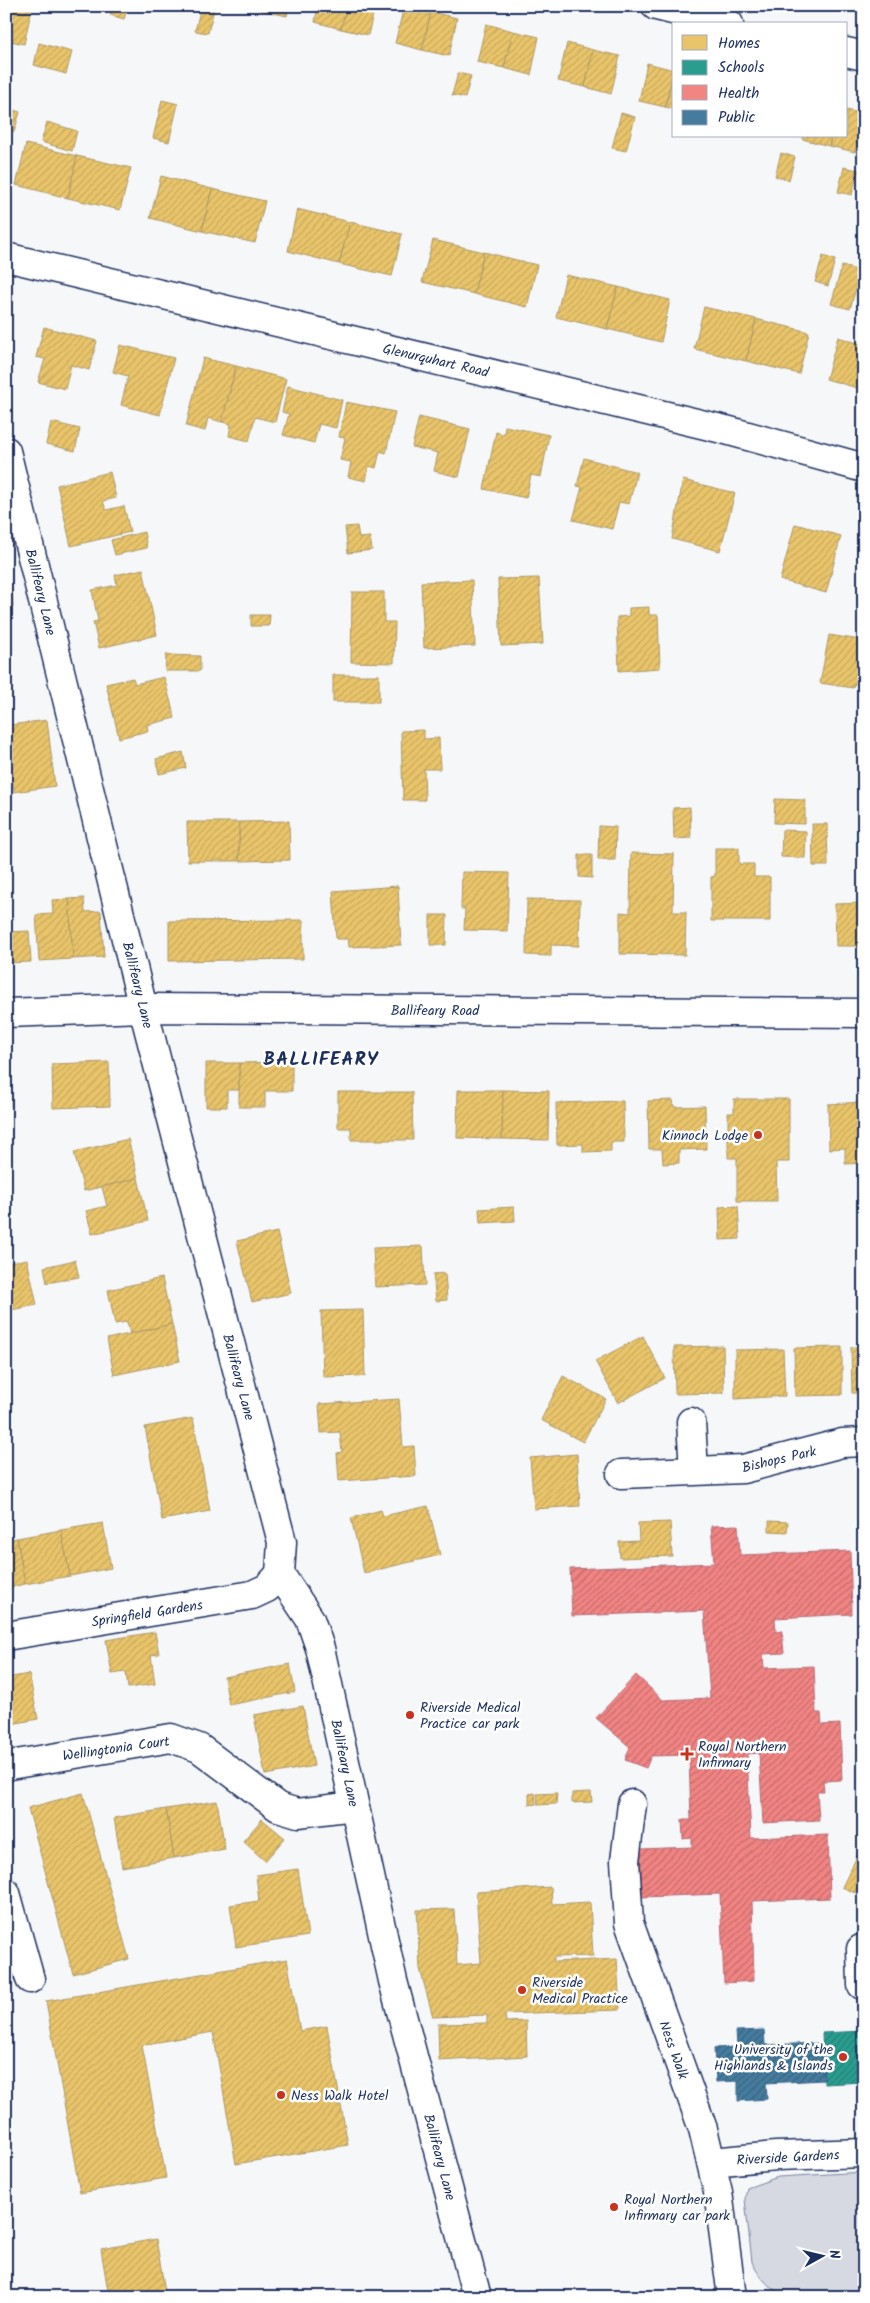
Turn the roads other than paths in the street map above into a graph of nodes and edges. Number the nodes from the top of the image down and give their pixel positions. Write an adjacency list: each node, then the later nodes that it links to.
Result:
1 (656, 6): 2 (main road)
2 (721, 22)
3 (848, 52): 4 (main road)
4 (864, 56)
5 (6, 257): 7 (main road, Glenurquhart Road)
6 (6, 451): 8 (main road, Ballifeary Lane)
7 (864, 468)
8 (143, 1008): 9 (main road, Ballifeary Road); 10 (main road, Ballifeary Road); 15 (main road, Ballifeary Lane)
9 (6, 1013)
10 (864, 1013)
11 (691, 1422): 13 (main road)
12 (864, 1442): 13 (main road, Bishops Park)
13 (694, 1470): 14 (main road, Bishops Park)
14 (621, 1474)
15 (280, 1574): 16 (main road, Springfield Gardens); 19 (main road, Ballifeary Lane)
16 (6, 1636)
17 (6, 1767): 19 (main road, Wellingtonia Court)
18 (632, 1804): 25 (main road, Ness Walk)
19 (354, 1806): 26 (main road, Ballifeary Lane)
20 (6, 1893): 22 (main road)
21 (861, 1949): 23 (main road)
22 (30, 1979)
23 (864, 1985)
24 (864, 2153): 25 (main road, Riverside Gardens)
25 (712, 2162): 27 (main road, Ness Walk)
26 (477, 2297)
27 (732, 2297)

